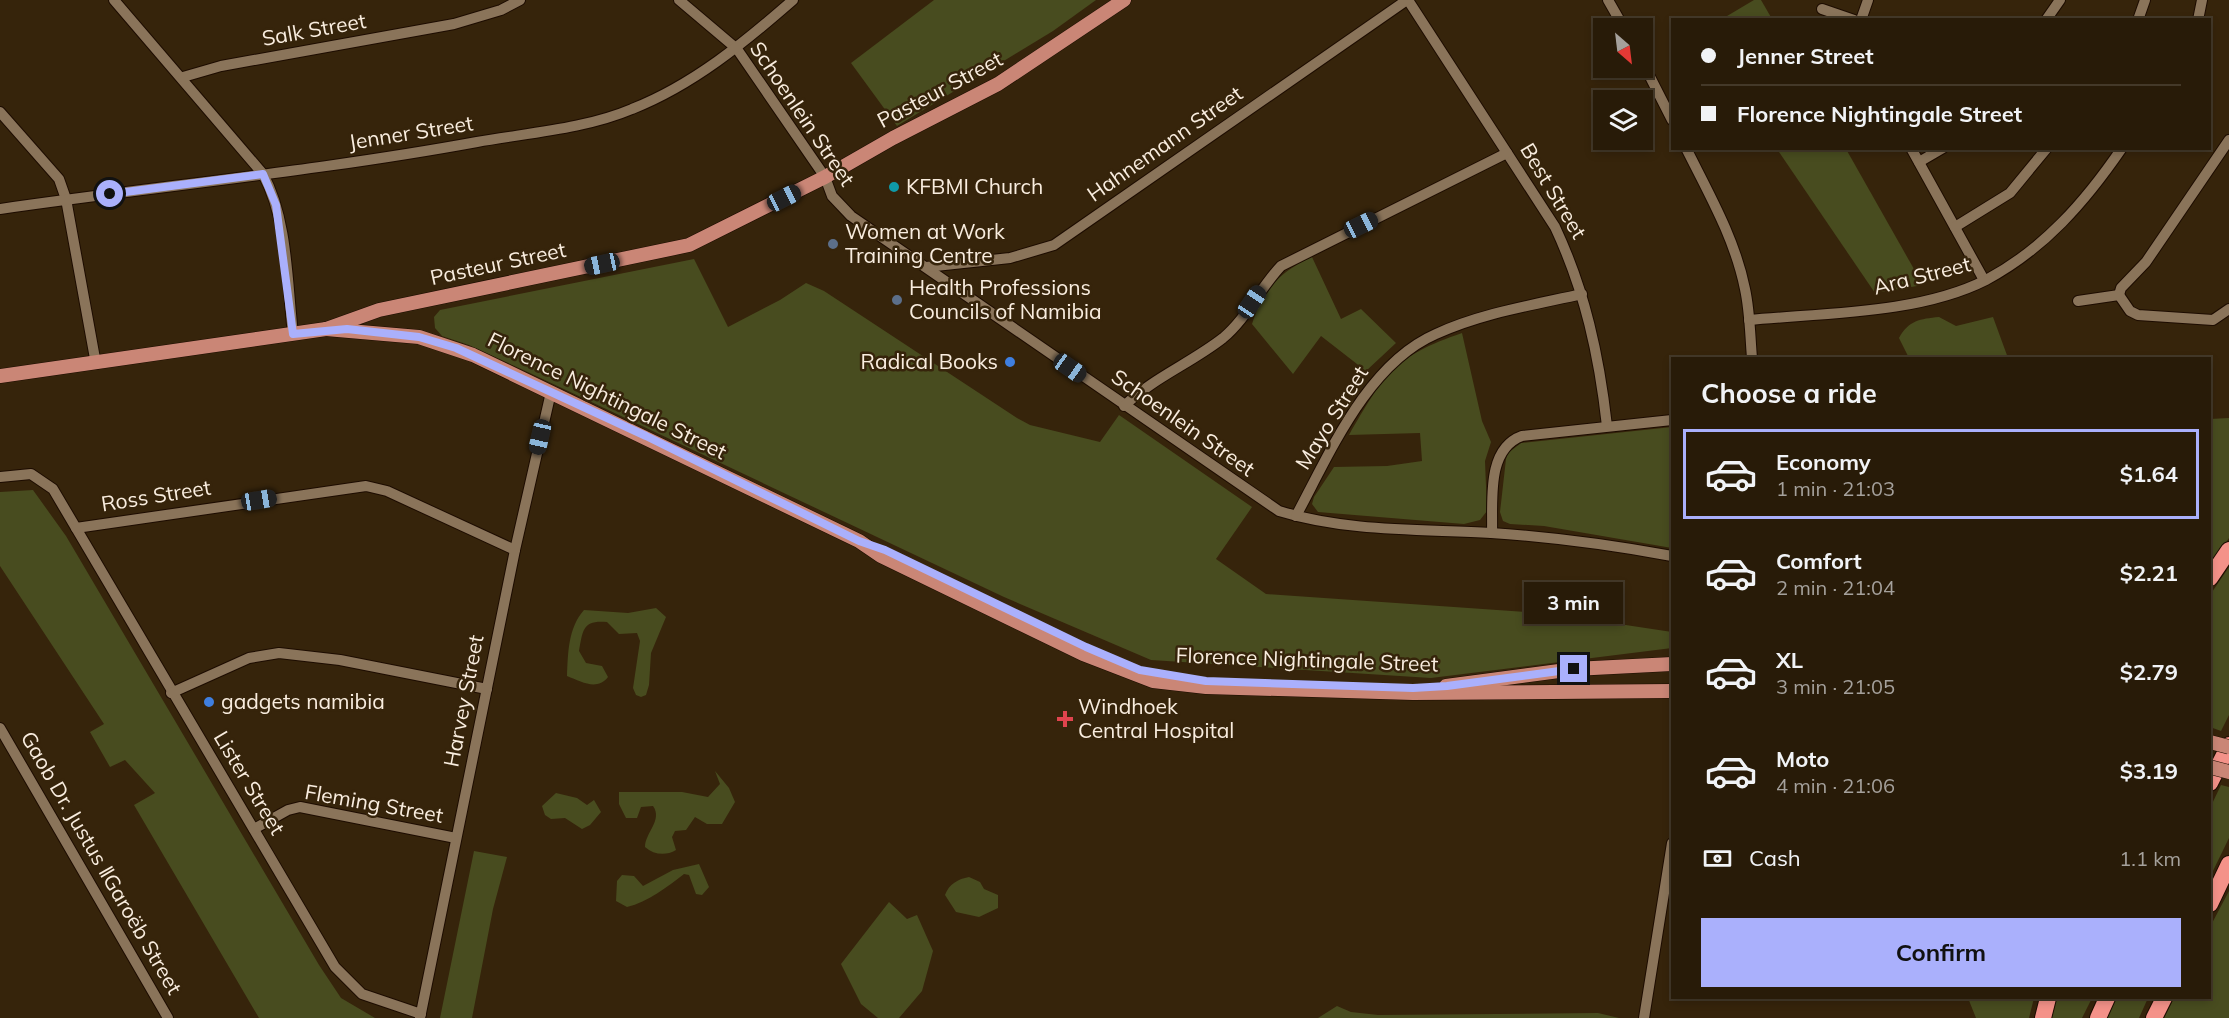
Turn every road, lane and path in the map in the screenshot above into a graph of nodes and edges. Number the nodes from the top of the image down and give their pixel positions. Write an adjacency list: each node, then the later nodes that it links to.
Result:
1 (114, 0): 20 (street)
2 (520, 0): 20 (street, Salk Street)
3 (680, 0): 19 (street, Schoenlein Street)
4 (793, 0): 19 (street, Jenner Street)
5 (1124, 0): 35 (main road, Pasteur Street)
6 (1407, 0): 31 (street, Best Street); 39 (street, Hahnemann Street)
7 (1608, 0): 13 (street)
8 (1868, 0): 15 (street)
9 (2060, 0): 16 (street)
10 (2145, 0): 17 (street)
11 (2202, 0): 18 (street)
12 (1822, 9): 14 (street)
13 (1618, 18)
14 (1848, 18)
15 (1861, 18)
16 (2047, 18)
17 (2139, 18)
18 (2198, 18)
19 (736, 49): 34 (street, Jenner Street); 35 (street, Schoenlein Street)
20 (183, 77): 34 (street)
21 (1651, 78): 23 (street)
22 (0, 112): 36 (street)
23 (1671, 118)
24 (2229, 140): 32 (street)
25 (2211, 148): 32 (street)
26 (1687, 150): 46 (street)
27 (1912, 150): 33 (street)
28 (1939, 150): 33 (street)
29 (2046, 150): 38 (street)
30 (2121, 150): 40 (street, Ara Street)
31 (1507, 153): 41 (street, Best Street); 54 (street)
32 (2220, 154): 42 (street)
33 (1919, 162): 38 (street)
34 (263, 174): 36 (street, Jenner Street); 49 (street)
35 (825, 177): 39 (street, Schoenlein Street); 44 (main road, Pasteur Street)
36 (66, 200): 37 (street, Jenner Street); 51 (street)
37 (0, 209)
38 (1955, 227): 40 (street)
39 (926, 267): 54 (street, Schoenlein Street)
40 (1984, 280): 46 (street, Ara Street)
41 (1582, 294): 56 (street, Best Street); 58 (street, Mayo Street)
42 (2119, 295): 43 (street); 45 (street)
43 (2078, 301)
44 (393, 307): 47 (main road, Pasteur Street); 48 (main road)
45 (2229, 309)
46 (1749, 320): 50 (street)
47 (326, 329): 48 (main road, Florence Nightingale Street); 49 (main road, Pasteur Street)
48 (393, 333): 53 (main road, Florence Nightingale Street)
49 (293, 334): 51 (main road, Pasteur Street)
50 (1752, 357)
51 (96, 364): 52 (main road, Pasteur Street)
52 (0, 375)
53 (550, 392): 61 (main road, Florence Nightingale Street); 62 (street, Harvey Street)
54 (1124, 406): 58 (street, Schoenlein Street)
55 (1671, 420): 56 (street)
56 (1607, 426): 60 (street)
57 (0, 477): 59 (street, Lister Street)
58 (1296, 516): 60 (street, Schoenlein Street)
59 (75, 528): 62 (street, Ross Street); 69 (street, Lister Street)
60 (1492, 533): 64 (street, Schoenlein Street)
61 (859, 541): 66 (main road, Florence Nightingale Street); 68 (main road, Florence Nightingale Street)
62 (515, 549): 67 (street, Harvey Street)
63 (2229, 550): 65 (highway)
64 (1671, 556)
65 (2211, 577)
66 (1671, 664)
67 (487, 689): 69 (street); 77 (street, Harvey Street)
68 (1671, 691)
69 (171, 693): 76 (street, Lister Street)
70 (0, 728): 85 (street, Gaob Dr. Justus ǁGaroëb Street)
71 (2211, 742): 72 (main road, bridge)
72 (2229, 746): 75 (highway)
73 (2211, 767): 74 (main road, bridge)
74 (2229, 772)
75 (2211, 781)
76 (254, 830): 77 (street, Fleming Street); 84 (street, Lister Street)
77 (456, 838): 84 (street, Harvey Street)
78 (1671, 849): 86 (street)
79 (2229, 864): 80 (highway)
80 (2211, 902)
81 (2048, 999): 87 (highway)
82 (2107, 999): 88 (highway)
83 (2164, 999): 89 (highway)
84 (420, 1016)
85 (168, 1018)
86 (1644, 1018)
87 (2043, 1018)
88 (2098, 1018)
89 (2154, 1018)

